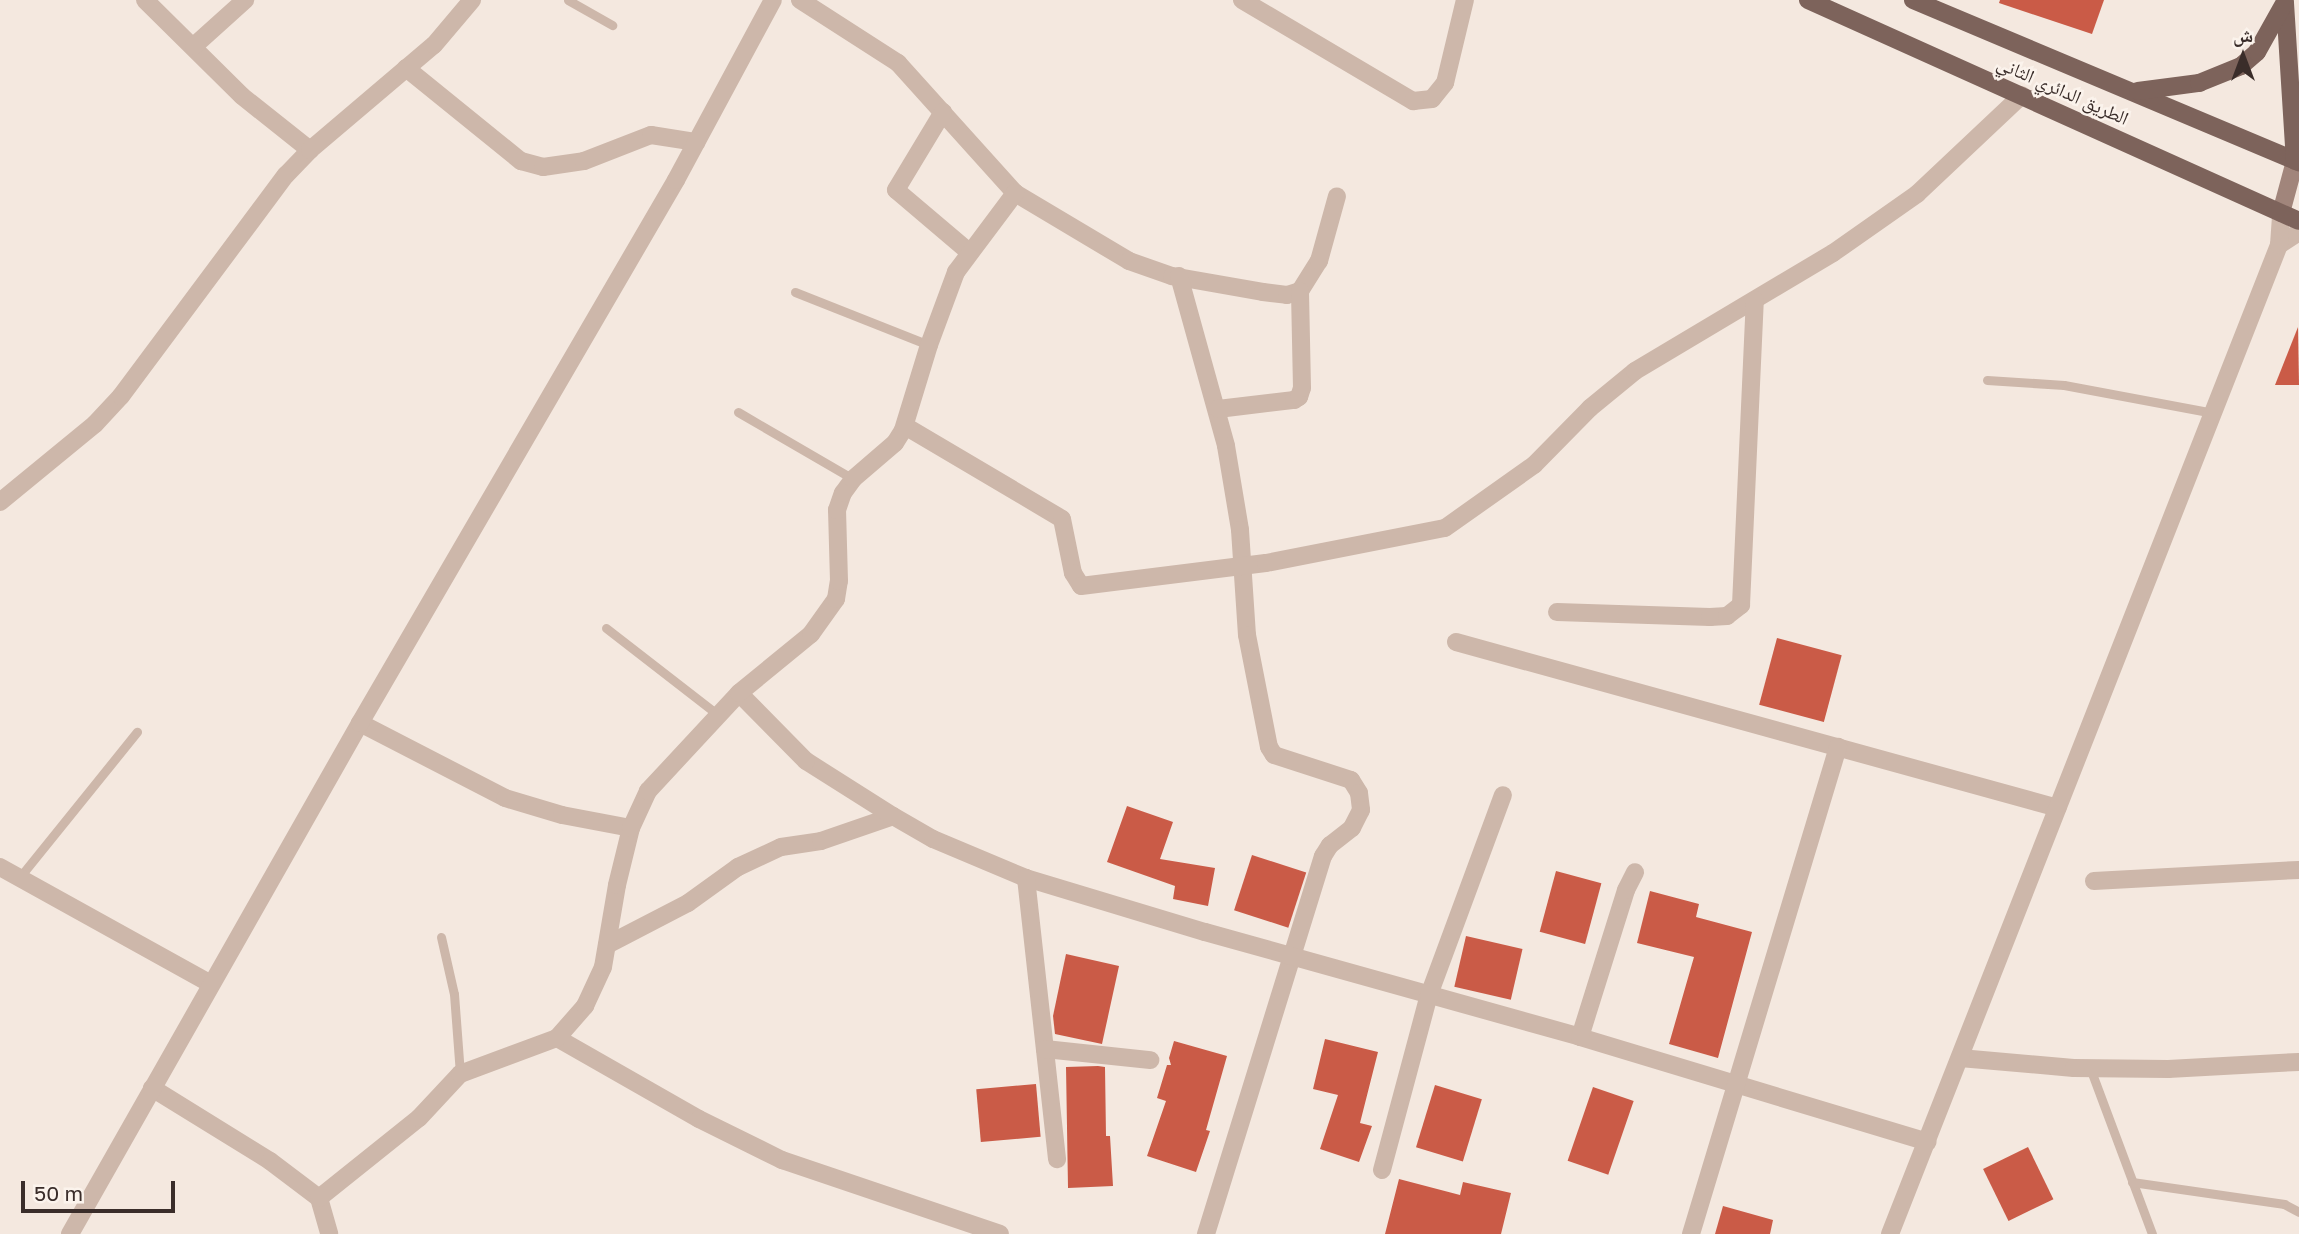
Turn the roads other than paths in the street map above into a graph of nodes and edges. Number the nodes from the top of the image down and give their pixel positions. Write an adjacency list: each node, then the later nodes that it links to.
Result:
1 (145, 0): 13 (street)
2 (245, 0): 13 (street)
3 (472, 0): 14 (street)
4 (568, 0): 12 (lane)
5 (773, 0): 18 (street)
6 (800, 0): 17 (street)
7 (1242, 0): 8 (street)
8 (1465, 0)
9 (1808, 0): 16 (main road, الطريق الدائري الثاني)
10 (1913, 0): 15 (main road, الطريق الدائري الثاني)
11 (2285, 1): 15 (main road); 20 (main road)
12 (612, 25)
13 (194, 46): 19 (street)
14 (406, 68): 18 (street); 19 (street)
15 (2134, 91): 20 (main road, الطريق الدائري الثاني)
16 (2022, 95): 23 (main road, الطريق الدائري الثاني); 31 (street)
17 (943, 112): 21 (street); 27 (street)
18 (696, 142): 46 (street)
19 (310, 150): 39 (street)
20 (2297, 161): 23 (main road)
21 (1015, 193): 27 (street); 28 (street)
22 (1337, 196): 29 (street)
23 (2281, 214): 24 (main road, الطريق الدائري الثاني); 26 (street)
24 (2299, 221)
25 (2299, 232): 26 (street)
26 (2279, 245): 36 (street)
27 (969, 252): 32 (street)
28 (1179, 276): 29 (street); 34 (street)
29 (1300, 291): 34 (street)
30 (795, 292): 32 (lane)
31 (1755, 300): 40 (street); 41 (street)
32 (929, 345): 37 (street)
33 (1987, 380): 36 (lane)
34 (1217, 409): 40 (street)
35 (738, 412): 38 (lane)
36 (2213, 413): 50 (street)
37 (905, 426): 38 (street); 40 (street)
38 (853, 479): 44 (street)
39 (0, 502)
40 (1242, 566): 61 (street)
41 (1557, 612)
42 (606, 628): 45 (lane)
43 (1456, 642): 48 (street)
44 (739, 693): 45 (street); 51 (street)
45 (718, 715): 52 (street)
46 (360, 723): 52 (street); 62 (street)
47 (137, 732): 56 (lane)
48 (1838, 747): 50 (street); 72 (street)
49 (1503, 795): 63 (street)
50 (2059, 808): 67 (street)
51 (893, 816): 57 (street); 60 (street)
52 (631, 828): 60 (street)
53 (0, 867): 56 (street)
54 (2299, 870): 58 (street)
55 (1634, 872): 64 (street)
56 (19, 877): 62 (street)
57 (1026, 878): 61 (street); 66 (street)
58 (2094, 881)
59 (441, 937): 71 (lane)
60 (607, 945): 65 (street)
61 (1290, 956): 63 (street); 83 (street)
62 (211, 984): 73 (street)
63 (1429, 995): 64 (street); 76 (street)
64 (1580, 1037): 72 (street)
65 (558, 1038): 71 (street); 82 (street)
66 (1045, 1049): 68 (street); 75 (street)
67 (1960, 1058): 70 (street); 74 (street)
68 (1150, 1060)
69 (2299, 1062): 70 (street)
70 (2090, 1068): 77 (lane)
71 (460, 1074): 78 (street)
72 (1735, 1084): 74 (street); 84 (street)
73 (152, 1088): 78 (street); 80 (street)
74 (1927, 1143): 85 (street)
75 (1057, 1159)
76 (1382, 1170)
77 (2132, 1182): 79 (lane); 86 (lane)
78 (319, 1198): 81 (street)
79 (2299, 1212)
80 (69, 1234)
81 (329, 1234)
82 (1000, 1234)
83 (1206, 1234)
84 (1692, 1234)
85 (1890, 1234)
86 (2152, 1234)

